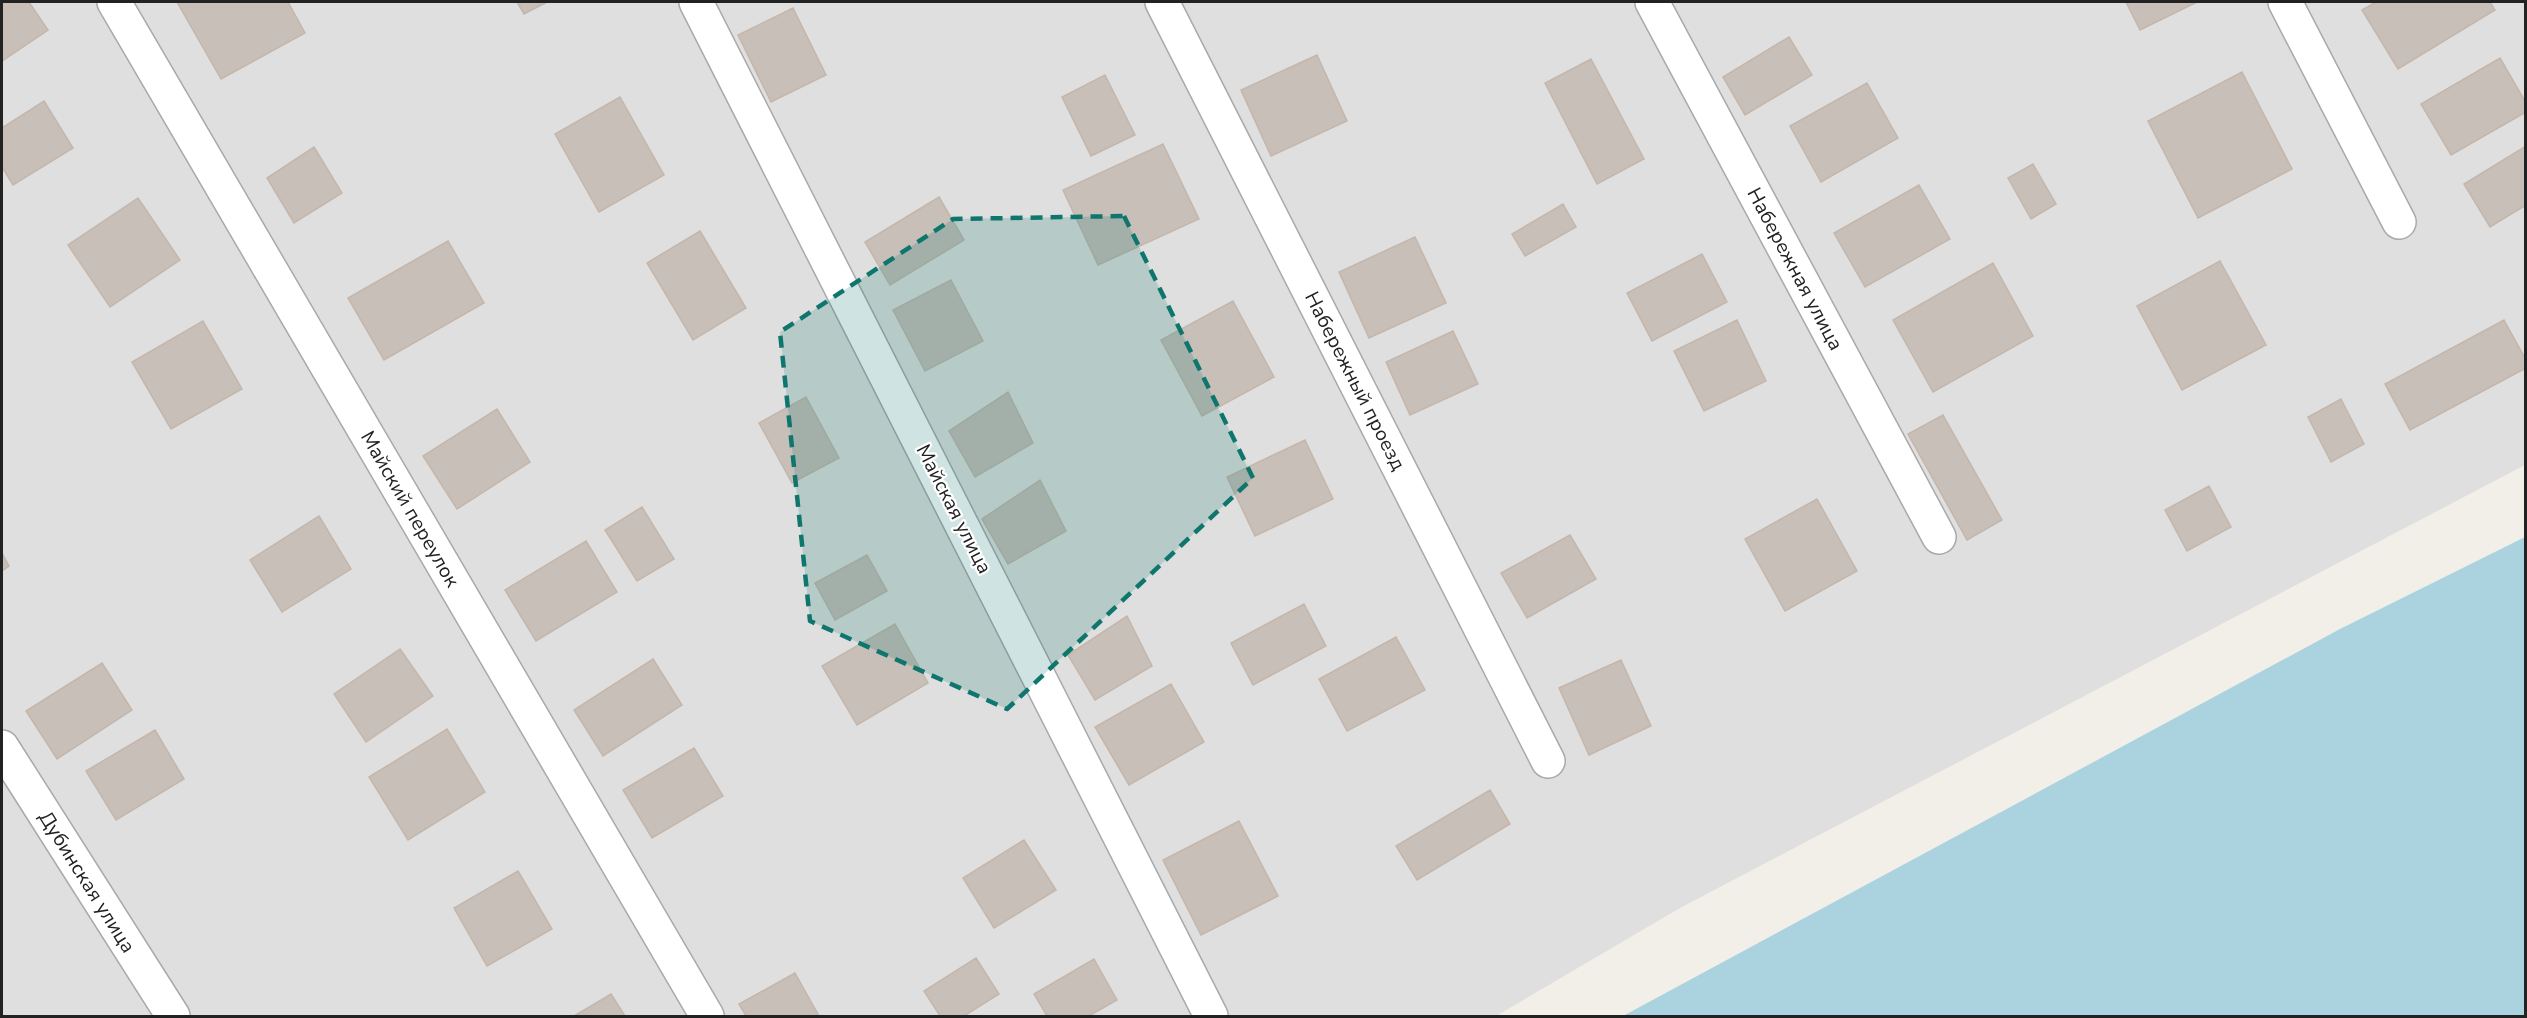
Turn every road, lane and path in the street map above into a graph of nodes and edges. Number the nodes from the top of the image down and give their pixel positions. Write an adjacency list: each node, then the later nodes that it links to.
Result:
1 (114, 2): 11 (street, Майский переулок)
2 (696, 2): 12 (street, Майская улица)
3 (1162, 2): 9 (street, Набережный проезд)
4 (1652, 2): 7 (street, Набережная улица)
5 (2285, 2): 6 (street)
6 (2399, 222)
7 (1939, 537)
8 (2, 747): 10 (street, Дубинская улица)
9 (1548, 761)
10 (173, 1017)
11 (707, 1017)
12 (1211, 1017)

